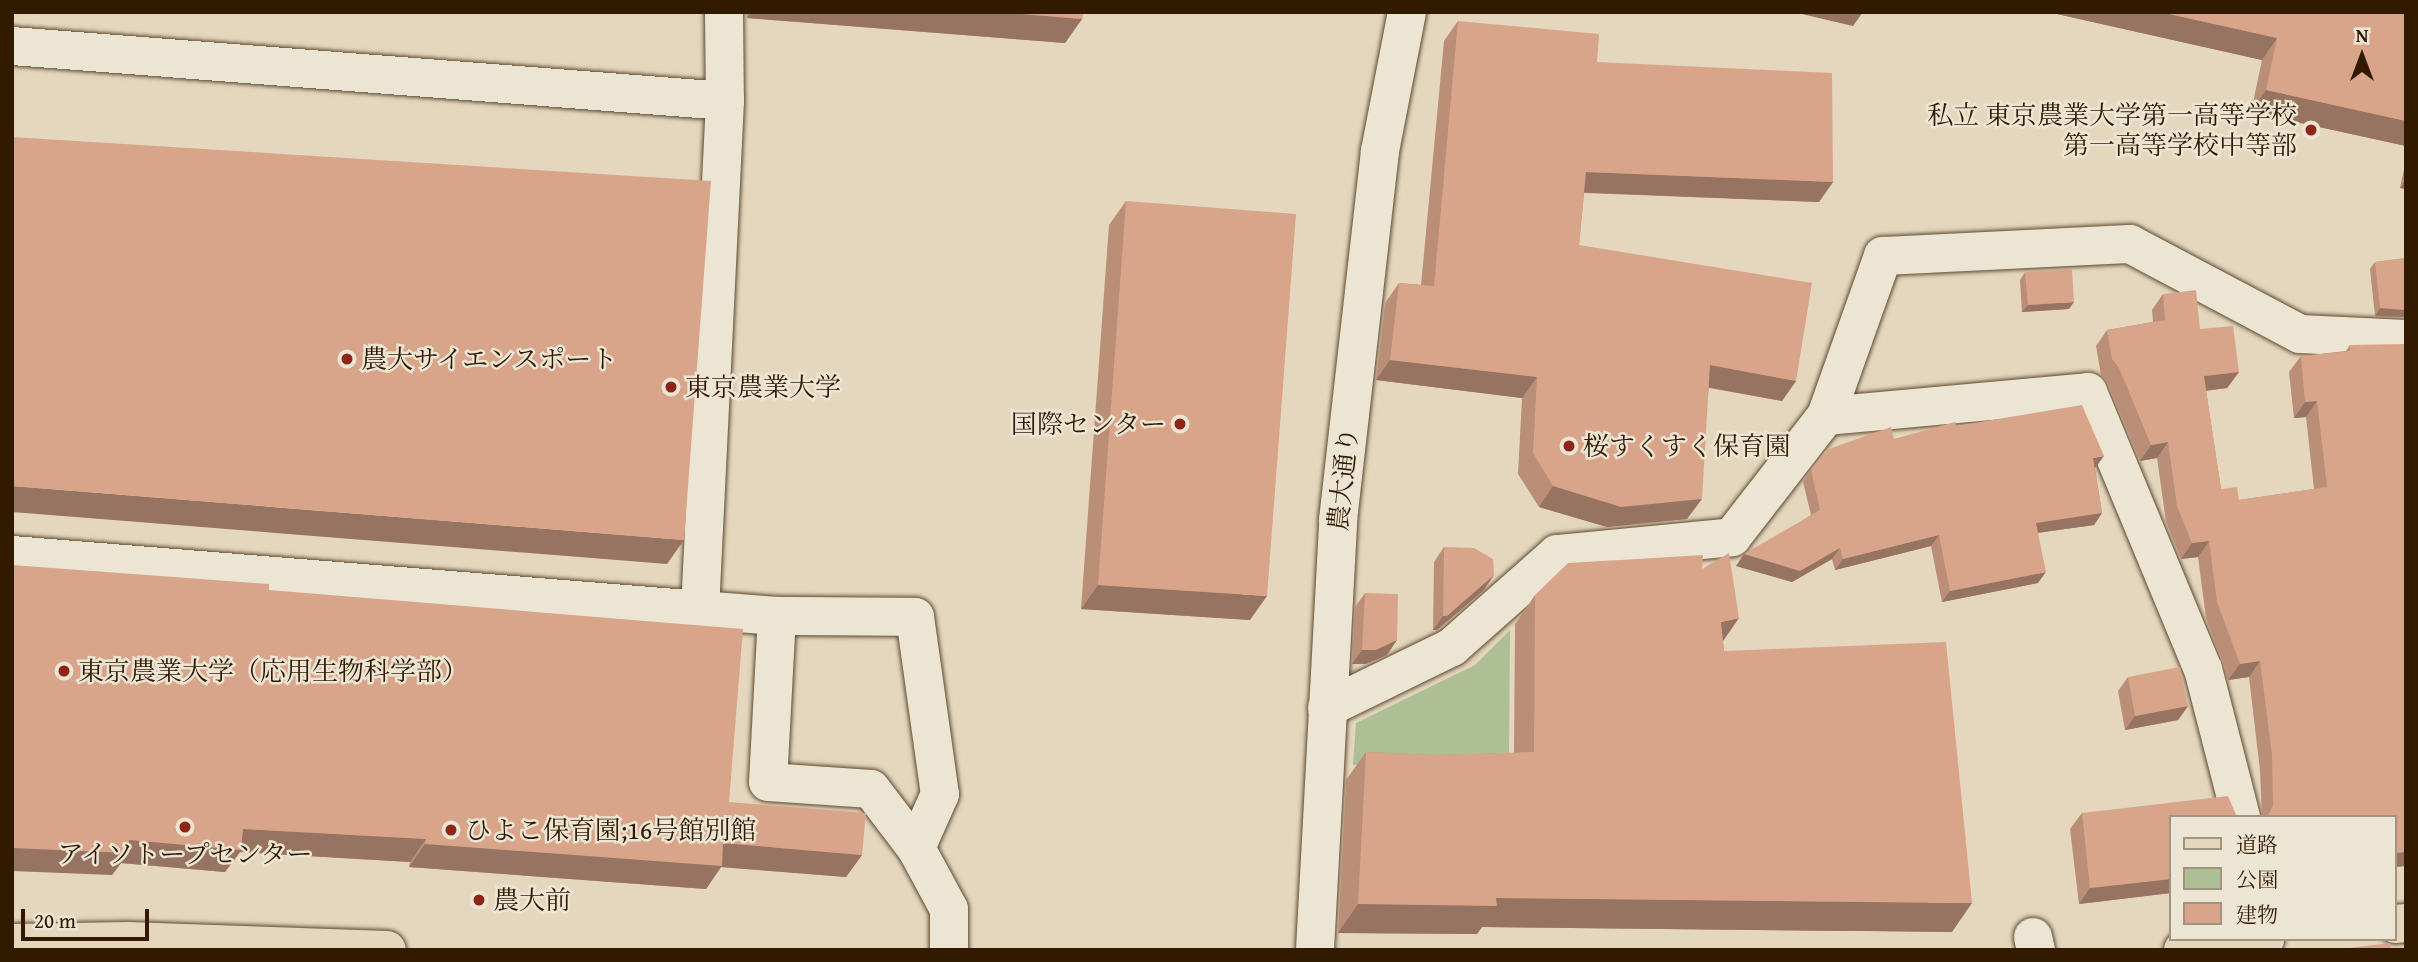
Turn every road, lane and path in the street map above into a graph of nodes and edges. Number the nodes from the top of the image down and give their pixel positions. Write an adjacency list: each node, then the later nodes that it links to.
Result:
1 (724, 12): 4 (street)
2 (1407, 12): 10 (street, 農大通り)
3 (12, 46): 4 (street)
4 (724, 101): 8 (street)
5 (2406, 339): 6 (street)
6 (1826, 416): 10 (street); 11 (street)
7 (12, 555): 8 (street)
8 (700, 610): 9 (street)
9 (777, 615): 12 (street); 12 (street)
10 (1326, 708): 18 (street, 農大通り)
11 (2240, 815)
12 (916, 848): 17 (street)
13 (2250, 941): 19 (main road)
14 (12, 943): 15 (main road)
15 (128, 946): 16 (main road)
16 (387, 950)
17 (949, 950)
18 (1315, 950)
19 (2183, 950)

